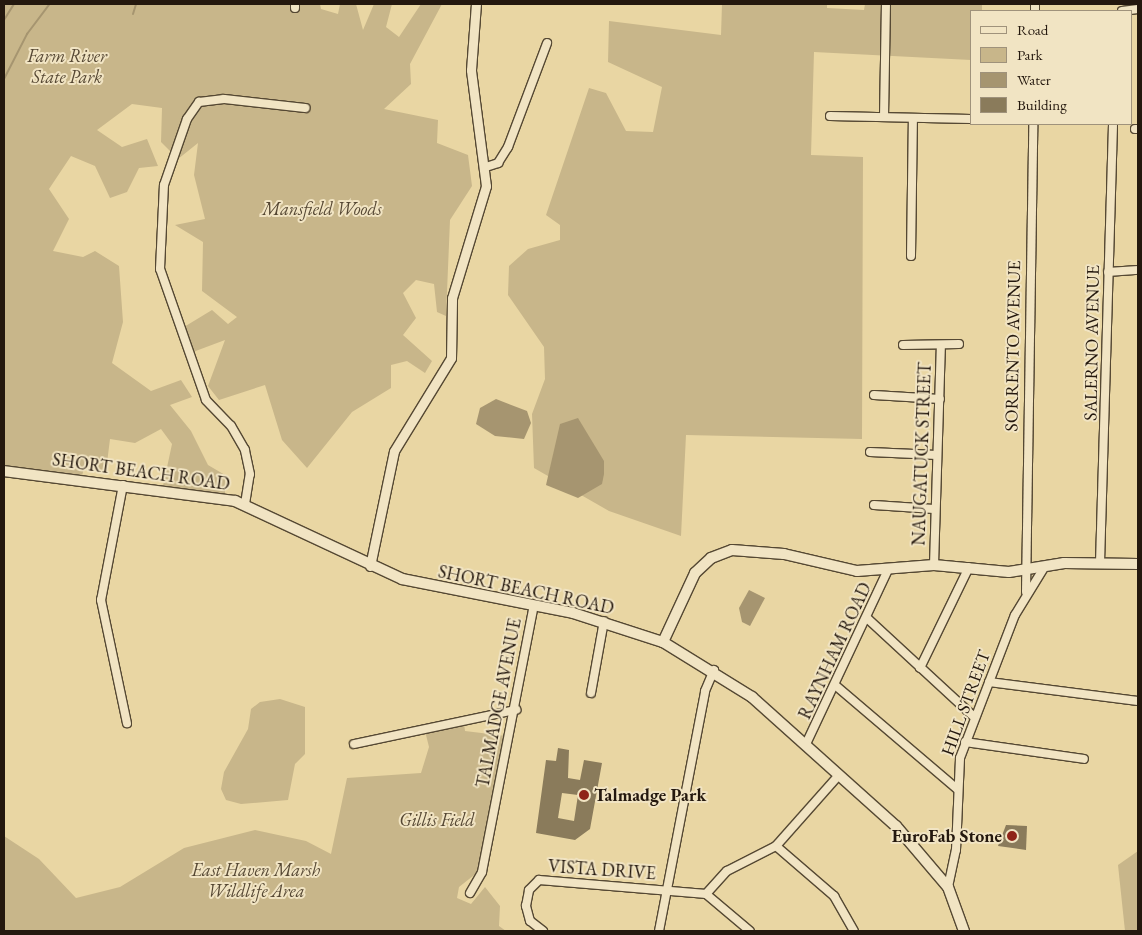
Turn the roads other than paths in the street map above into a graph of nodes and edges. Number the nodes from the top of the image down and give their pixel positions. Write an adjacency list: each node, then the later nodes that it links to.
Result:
1 (476, 4): 11 (street)
2 (886, 4): 6 (street)
3 (547, 43): 11 (street)
4 (306, 108): 24 (street)
5 (830, 116): 6 (street)
6 (884, 117): 7 (street)
7 (913, 118): 8 (street); 12 (street)
8 (970, 119)
9 (1032, 125): 34 (street, SORRENTO AVENUE)
10 (1113, 125): 14 (street, SALERNO AVENUE)
11 (486, 167): 30 (street)
12 (911, 256)
13 (1138, 270): 14 (street)
14 (1108, 272): 27 (street, SALERNO AVENUE)
15 (959, 344): 17 (street)
16 (903, 345): 17 (street)
17 (941, 345): 19 (street, NAUGATUCK STREET)
18 (874, 395): 19 (street)
19 (940, 399): 21 (street, NAUGATUCK STREET)
20 (870, 452): 21 (street)
21 (937, 455): 26 (street, NAUGATUCK STREET)
22 (4, 471): 23 (main road, SHORT BEACH ROAD)
23 (123, 485): 24 (main road, SHORT BEACH ROAD); 48 (street)
24 (245, 504): 30 (main road, SHORT BEACH ROAD)
25 (874, 505): 26 (street)
26 (934, 509): 29 (street, NAUGATUCK STREET)
27 (1100, 563): 28 (main road); 31 (main road)
28 (1138, 564)
29 (934, 565): 32 (main road); 33 (main road)
30 (370, 566): 36 (main road, SHORT BEACH ROAD)
31 (1045, 566): 34 (main road); 35 (street, HILL STREET)
32 (969, 567): 34 (main road); 40 (street)
33 (888, 570): 37 (street, RAYNHAM ROAD); 39 (main road)
34 (1025, 570): 35 (street, HILL STREET)
35 (1026, 592): 42 (street, HILL STREET)
36 (534, 605): 38 (main road, SHORT BEACH ROAD); 46 (street, TALMADGE AVENUE)
37 (868, 619): 40 (street); 43 (street, RAYNHAM ROAD)
38 (604, 621): 39 (main road, SHORT BEACH ROAD); 44 (street)
39 (663, 642): 41 (main road, SHORT BEACH ROAD)
40 (920, 668): 47 (street)
41 (714, 670): 51 (main road, SHORT BEACH ROAD); 57 (street)
42 (989, 682): 45 (street); 47 (street, HILL STREET)
43 (835, 686): 51 (street, RAYNHAM ROAD); 54 (street)
44 (591, 693)
45 (1138, 701)
46 (516, 710): 50 (street); 58 (street, TALMADGE AVENUE)
47 (973, 716): 49 (street, HILL STREET)
48 (127, 723)
49 (965, 742): 52 (street); 54 (street, HILL STREET)
50 (354, 744)
51 (806, 744): 53 (main road, SHORT BEACH ROAD)
52 (1084, 759)
53 (839, 775): 55 (street); 56 (main road, SHORT BEACH ROAD)
54 (957, 789): 56 (street, HILL STREET)
55 (776, 846): 59 (street); 63 (street)
56 (948, 887): 64 (main road, SHORT BEACH ROAD)
57 (667, 890): 59 (street, VISTA DRIVE); 60 (street, VISTA DRIVE); 61 (street)
58 (470, 893)
59 (706, 894): 62 (street)
60 (543, 931)
61 (660, 931)
62 (750, 931)
63 (854, 931)
64 (964, 931)

